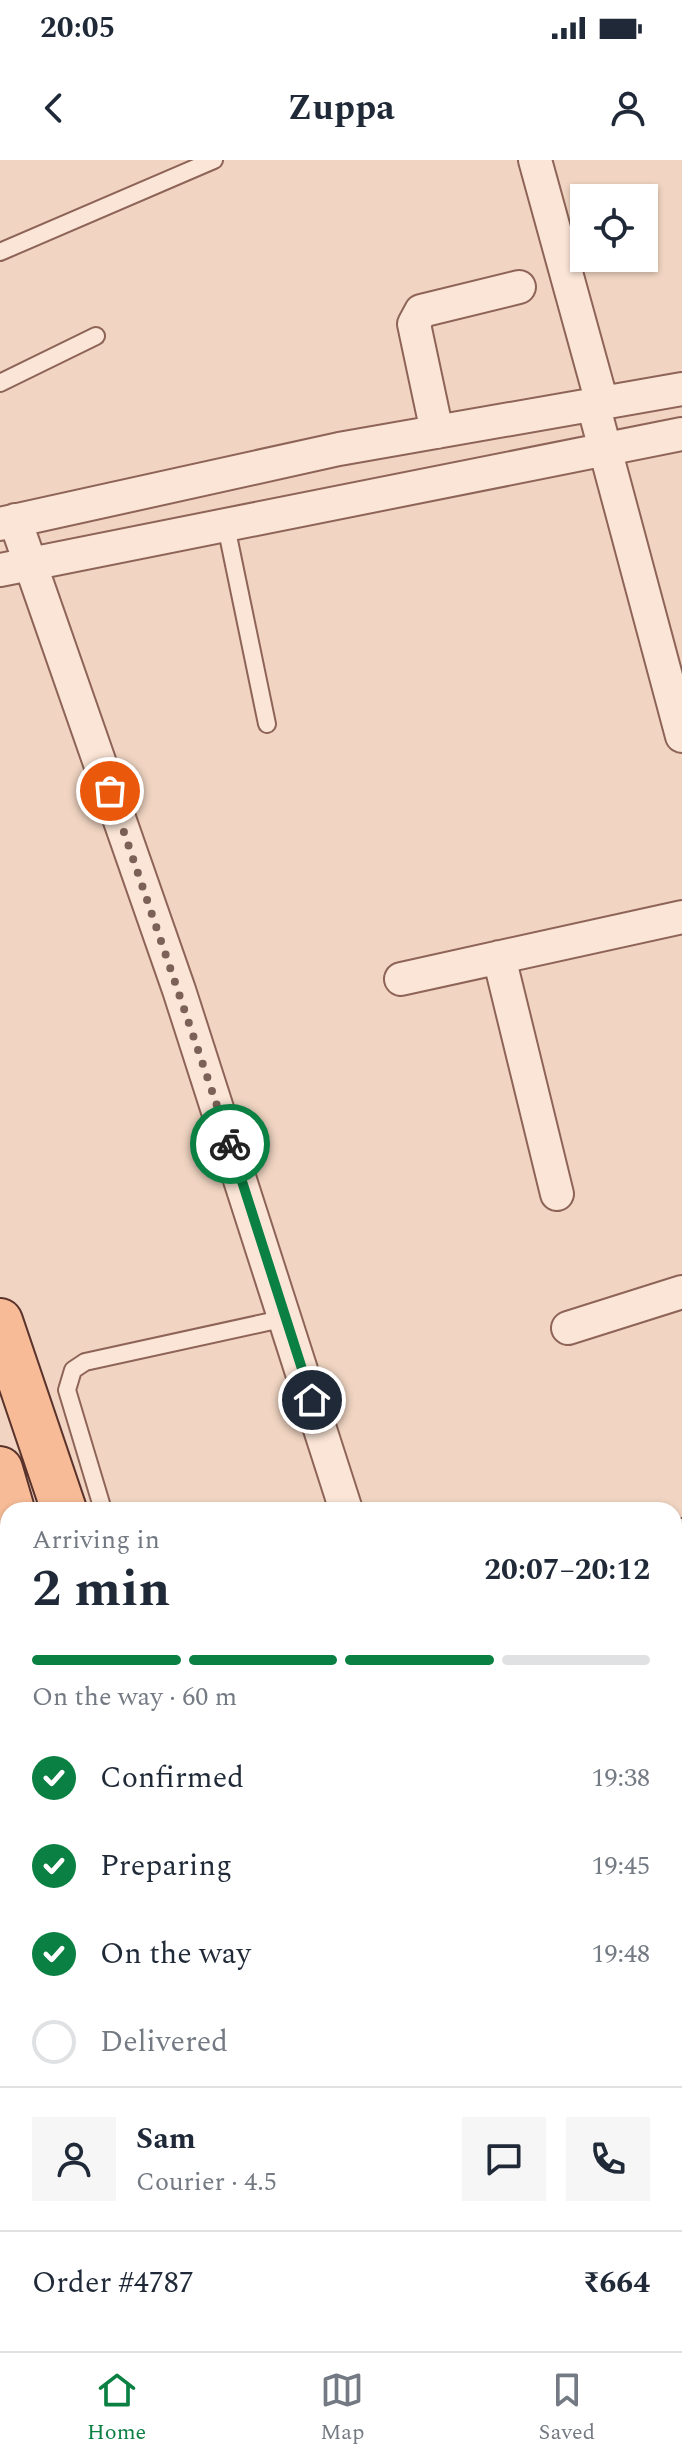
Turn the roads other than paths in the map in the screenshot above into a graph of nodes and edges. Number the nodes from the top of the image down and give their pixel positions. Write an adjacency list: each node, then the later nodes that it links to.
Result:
1 (214, 160): 3 (lane)
2 (535, 160): 8 (street)
3 (0, 252)
4 (519, 287): 9 (street)
5 (96, 336): 6 (lane)
6 (0, 383)
7 (682, 389): 8 (street)
8 (597, 404): 9 (street); 11 (street)
9 (437, 432): 12 (street)
10 (682, 434): 11 (street)
11 (606, 450): 13 (street); 16 (street)
12 (5, 520): 14 (street)
13 (226, 526): 14 (street); 15 (lane)
14 (15, 567): 22 (street)
15 (267, 724)
16 (682, 736)
17 (682, 917): 18 (street)
18 (499, 957): 19 (street); 20 (street)
19 (401, 979)
20 (557, 1194)
21 (682, 1292): 24 (street)
22 (286, 1318): 28 (lane); 29 (street)
23 (0, 1321): 27 (main road)
24 (568, 1328)
25 (0, 1469): 26 (main road)
26 (10, 1502)
27 (61, 1502)
28 (101, 1502)
29 (344, 1502)

